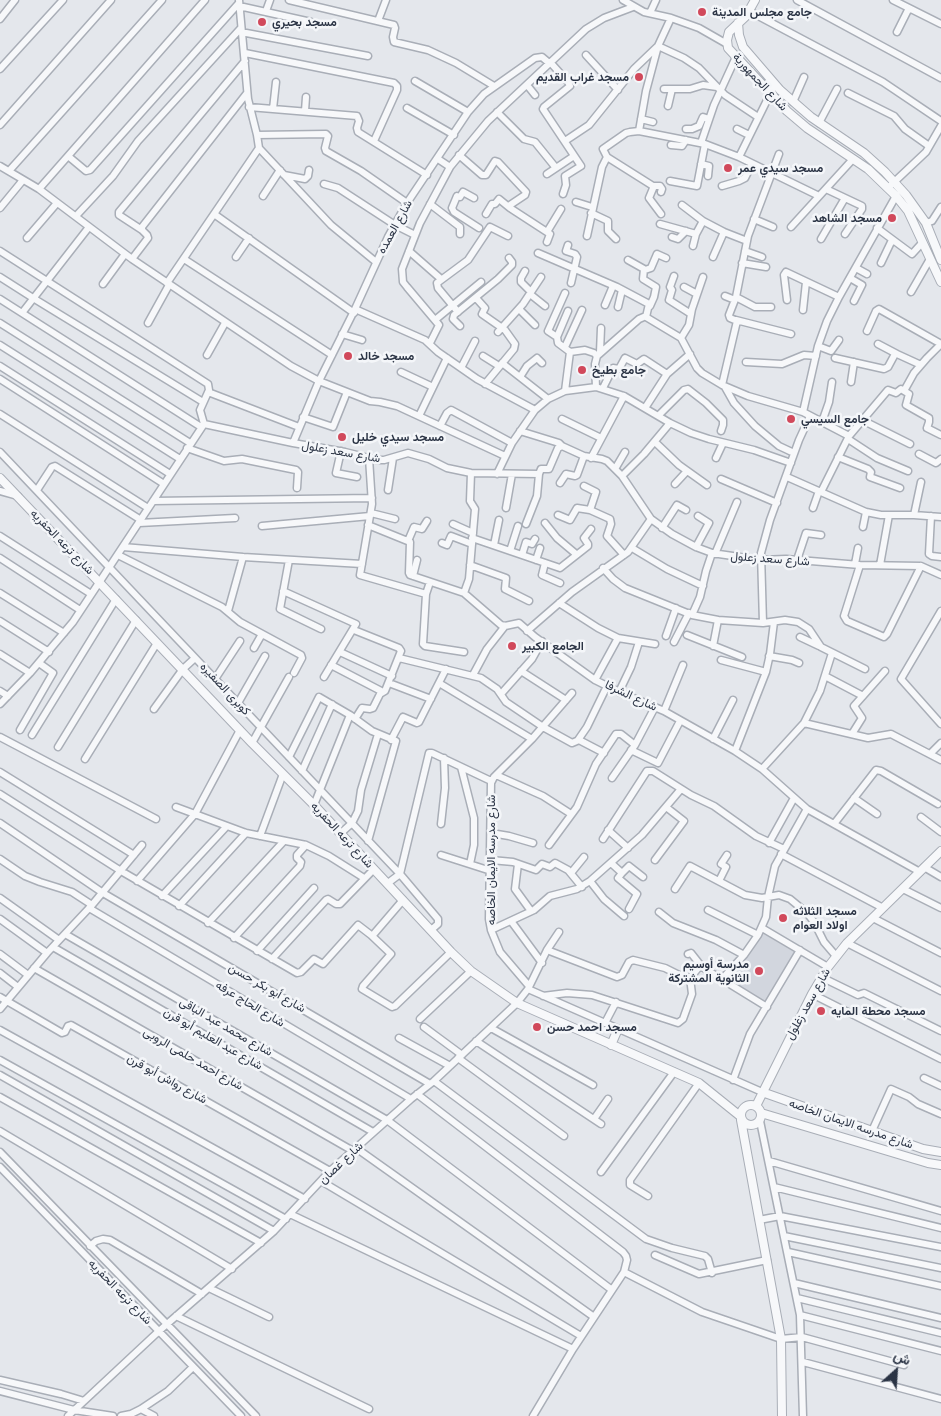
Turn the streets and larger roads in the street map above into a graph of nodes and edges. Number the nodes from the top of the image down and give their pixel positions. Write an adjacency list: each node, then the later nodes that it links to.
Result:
1 (16, 0): 21 (street)
2 (63, 0): 36 (street)
3 (111, 0): 68 (street)
4 (162, 0): 95 (street)
5 (205, 0): 83 (street)
6 (270, 0): 17 (street)
7 (289, 0): 22 (street)
8 (386, 0): 22 (street)
9 (623, 0): 15 (street)
10 (656, 0): 19 (street)
11 (755, 0): 18 (street)
12 (797, 0): 38 (street)
13 (893, 0): 16 (street)
14 (239, 3): 17 (street); 26 (street); 83 (street)
15 (634, 7): 19 (street); 35 (street, شارع العمده)
16 (909, 8): 25 (street); 27 (street)
17 (266, 11): 23 (street)
18 (749, 11): 24 (street); 65 (street)
19 (650, 13): 20 (street)
20 (670, 18): 28 (street); 29 (street)
21 (0, 19)
22 (378, 21): 43 (street)
23 (311, 22)
24 (738, 23): 28 (street, شارع الجمهورية); 41 (street, شارع الجمهورية)
25 (941, 24)
26 (241, 30): 30 (street); 32 (street); 132 (street)
27 (897, 32)
28 (727, 44): 33 (street, شارع الجمهورية)
29 (658, 46): 46 (street); 48 (street); 63 (street)
30 (244, 53): 34 (street); 76 (street)
31 (586, 55): 48 (street)
32 (368, 56)
33 (736, 57): 46 (street); 49 (street, شارع الجمهورية)
34 (245, 61): 50 (street); 144 (street)
35 (550, 62): 42 (street, شارع العمده); 43 (street, شارع العمده); 77 (street)
36 (0, 69)
37 (804, 77): 54 (street)
38 (941, 78)
39 (416, 81): 60 (street)
40 (276, 82): 58 (street)
41 (775, 84): 49 (street); 54 (street, شارع الجمهورية)
42 (527, 85): 52 (street); 61 (street, شارع العمده)
43 (494, 86): 60 (street, شارع العمده)
44 (664, 89): 45 (street)
45 (672, 89): 46 (street); 55 (street)
46 (718, 89): 62 (street); 64 (street)
47 (837, 89): 67 (street)
48 (618, 90): 77 (street)
49 (770, 92): 62 (street); 88 (street, شارع الجمهورية)
50 (247, 93): 56 (street); 144 (street)
51 (848, 93): 79 (street)
52 (535, 96)
53 (306, 97): 59 (street)
54 (793, 102): 67 (street, شارع الجمهورية)
55 (668, 106)
56 (249, 107): 58 (street); 73 (street)
57 (407, 108): 74 (street)
58 (273, 109): 59 (street)
59 (304, 111): 76 (street)
60 (468, 112): 74 (street, شارع العمده)
61 (497, 112): 82 (street, شارع العمده); 93 (street)
62 (758, 117): 75 (street)
63 (641, 119): 66 (street); 72 (street)
64 (709, 119): 70 (street); 78 (street)
65 (941, 121)
66 (653, 122)
67 (819, 123): 104 (street, شارع الجمهورية)
68 (0, 125)
69 (941, 126): 79 (street)
70 (686, 129)
71 (737, 129): 75 (street)
72 (639, 131): 78 (street); 85 (street)
73 (257, 135): 80 (street); 118 (street)
74 (454, 135): 87 (street, شارع العمده)
75 (749, 135): 86 (street)
76 (374, 141): 99 (street)
77 (565, 141): 84 (street)
78 (703, 144): 86 (street); 89 (street)
79 (930, 146): 104 (street)
80 (259, 148): 96 (street); 129 (street)
81 (779, 154): 98 (street)
82 (459, 155): 92 (street, شارع العمده); 124 (street)
83 (68, 156): 108 (street)
84 (574, 156): 93 (street); 110 (street)
85 (608, 157): 105 (street); 127 (street)
86 (739, 157): 90 (street)
87 (438, 159): 92 (street); 99 (street, شارع العمده)
88 (853, 159): 104 (street, شارع الجمهورية); 107 (street)
89 (701, 164): 100 (street); 102 (street)
90 (752, 164): 98 (street); 106 (street)
91 (0, 166): 95 (street)
92 (450, 167): 119 (street, شارع العمده)
93 (556, 168): 97 (street)
94 (309, 170): 96 (street)
95 (9, 172): 101 (street)
96 (282, 173): 111 (street); 180 (street)
97 (547, 174)
98 (771, 174): 112 (street); 134 (street)
99 (427, 175): 118 (street, شارع العمده)
100 (708, 176)
101 (23, 180): 108 (street); 123 (street)
102 (670, 181)
103 (324, 184): 138 (street)
104 (891, 184): 113 (street, شارع الجمهورية); 136 (street, شارع الجمهورية)
105 (654, 186): 109 (street); 131 (street)
106 (722, 186)
107 (826, 188): 112 (street); 115 (street)
108 (39, 189): 117 (street)
109 (660, 192)
110 (563, 194)
111 (263, 196)
112 (819, 196): 141 (street)
113 (896, 196): 143 (street); 162 (street, شارع الجمهورية)
114 (474, 198): 128 (street)
115 (845, 198): 150 (street); 158 (street)
116 (576, 202): 127 (street)
117 (58, 203): 132 (street); 155 (street)
118 (408, 203): 138 (street, شارع العمده)
119 (430, 204): 133 (street); 151 (street, شارع العمده)
120 (494, 204): 124 (street); 126 (street); 130 (street)
121 (682, 205): 135 (street)
122 (941, 207): 136 (street)
123 (0, 208)
124 (510, 208): 146 (street)
125 (561, 209): 146 (street)
126 (502, 210)
127 (592, 210): 153 (street); 157 (street)
128 (454, 212): 133 (street); 142 (street)
129 (214, 214): 156 (street); 178 (street)
130 (486, 214)
131 (661, 214)
132 (76, 216): 139 (street)
133 (449, 219): 148 (street)
134 (754, 219): 140 (street); 160 (street)
135 (703, 221): 147 (street); 149 (street)
136 (926, 223): 170 (street, شارع الجمهورية)
137 (660, 224): 145 (street)
138 (395, 225): 151 (street); 180 (street, شارع العمده)
139 (89, 227): 169 (street); 195 (street)
140 (773, 227)
141 (791, 227)
142 (479, 228)
143 (876, 228): 159 (street); 184 (street)
144 (142, 230): 177 (street)
145 (686, 231): 149 (street); 154 (street)
146 (547, 232): 161 (street)
147 (724, 232): 160 (street); 172 (street)
148 (460, 234)
149 (696, 234): 164 (street)
150 (845, 234)
151 (415, 236): 166 (street, شارع العمده)
152 (508, 236): 194 (street)
153 (587, 236)
154 (672, 237)
155 (27, 238)
156 (249, 238): 171 (street); 226 (street)
157 (616, 239)
158 (820, 239)
159 (892, 240): 162 (street); 182 (street)
160 (747, 241): 167 (street)
161 (547, 242)
162 (922, 243): 176 (street, شارع الجمهورية)
163 (568, 245): 185 (street)
164 (692, 246)
165 (0, 251): 195 (street)
166 (409, 251): 194 (street); 232 (street, شارع العمده)
167 (745, 251): 173 (street); 181 (street)
168 (538, 253): 185 (street)
169 (125, 254): 177 (street); 200 (street)
170 (940, 256)
171 (236, 257)
172 (713, 257)
173 (762, 257)
174 (509, 258): 212 (street)
175 (666, 258): 186 (street)
176 (930, 258): 198 (street, شارع الجمهورية); 205 (street)
177 (132, 259): 201 (street)
178 (184, 259): 201 (street); 259 (street)
179 (628, 260): 186 (street)
180 (376, 262): 226 (street, شارع العمده)
181 (742, 262): 183 (street); 213 (street)
182 (881, 263)
183 (766, 267)
184 (856, 268): 188 (street); 193 (street)
185 (575, 270): 199 (street); 202 (street)
186 (645, 270): 220 (street)
187 (525, 271): 206 (street)
188 (867, 274)
189 (0, 276): 211 (street)
190 (674, 276): 230 (street)
191 (541, 277): 206 (street)
192 (703, 277): 208 (street)
193 (850, 278): 210 (street); 216 (street)
194 (441, 279): 218 (street)
195 (46, 282): 211 (street); 283 (street)
196 (481, 282): 218 (street)
197 (806, 282): 210 (street); 215 (street); 225 (street)
198 (941, 282)
199 (570, 283)
200 (103, 284)
201 (168, 284): 235 (street); 236 (street)
202 (613, 286): 204 (street); 217 (street)
203 (684, 287): 208 (street)
204 (622, 290): 220 (street); 221 (street)
205 (910, 292)
206 (530, 293): 219 (street); 223 (street)
207 (565, 293): 244 (street)
208 (697, 294): 230 (street)
209 (725, 296): 213 (street)
210 (839, 297): 253 (street)
211 (33, 298): 229 (street); 288 (street)
212 (476, 298): 228 (street); 240 (street)
213 (736, 298): 222 (street); 233 (street)
214 (0, 299): 229 (street)
215 (787, 300)
216 (854, 302)
217 (605, 305)
218 (452, 306): 228 (street); 232 (street)
219 (545, 306)
220 (650, 306): 231 (street)
221 (618, 307)
222 (771, 307)
223 (519, 309): 237 (street); 240 (street)
224 (582, 310): 254 (street)
225 (803, 310)
226 (354, 311): 242 (street, شارع العمده); 249 (street)
227 (568, 311): 244 (street)
228 (458, 312): 238 (street)
229 (22, 313): 301 (street)
230 (691, 314): 245 (street)
231 (646, 316): 245 (street); 255 (street)
232 (435, 320): 249 (street)
233 (736, 320): 243 (street); 279 (street)
234 (0, 323): 314 (street)
235 (148, 323)
236 (225, 323): 258 (street); 275 (street)
237 (535, 325)
238 (460, 326)
239 (600, 328): 255 (street)
240 (500, 330): 267 (street)
241 (867, 330): 251 (street)
242 (342, 334): 246 (street); 259 (street, شارع العمده)
243 (791, 334)
244 (557, 337): 254 (street)
245 (681, 338): 256 (street)
246 (362, 340)
247 (839, 340): 253 (street)
248 (475, 342): 270 (street)
249 (430, 343): 262 (street)
250 (878, 344): 257 (street)
251 (941, 344): 268 (street)
252 (0, 345): 324 (street)
253 (818, 346): 261 (street)
254 (568, 349): 255 (street); 285 (street)
255 (599, 354): 281 (street)
256 (690, 354): 272 (street); 279 (street)
257 (897, 354): 265 (street); 268 (street)
258 (207, 355)
259 (332, 355): 275 (street, شارع العمده)
260 (483, 356): 267 (street)
261 (816, 356): 264 (street); 291 (street)
262 (446, 358): 270 (street); 280 (street)
263 (835, 358): 265 (street)
264 (746, 362)
265 (854, 362): 277 (street)
266 (542, 363): 273 (street)
267 (500, 365): 273 (street); 278 (street)
268 (921, 365): 282 (street)
269 (0, 366): 334 (street)
270 (461, 368): 278 (street)
271 (401, 372): 280 (street)
272 (667, 374): 281 (street); 289 (street)
273 (520, 376): 287 (street)
274 (0, 379): 345 (street)
275 (319, 381): 284 (street); 296 (street, شارع العمده)
276 (832, 382): 299 (street)
277 (851, 382)
278 (485, 384): 290 (street)
279 (724, 386): 291 (street); 319 (street)
280 (433, 387): 293 (street)
281 (599, 388): 285 (street); 286 (street)
282 (904, 391): 298 (street); 306 (street)
283 (208, 392): 288 (street); 303 (street)
284 (347, 392): 293 (street); 296 (street)
285 (565, 392): 287 (street)
286 (624, 396): 289 (street); 308 (street)
287 (548, 400): 290 (street)
288 (203, 402): 301 (street)
289 (644, 408): 294 (street)
290 (535, 410): 304 (street)
291 (802, 412): 295 (street)
292 (0, 414): 360 (street)
293 (419, 416): 302 (street)
294 (658, 416): 300 (street); 305 (street)
295 (810, 416): 299 (street); 319 (street)
296 (304, 417): 303 (street, شارع العمده)
297 (562, 419): 308 (street)
298 (862, 420): 307 (street); 313 (street)
299 (822, 422): 307 (street)
300 (670, 423): 309 (street); 312 (street)
301 (202, 425): 310 (street, شارع سعد زعلول); 314 (street)
302 (440, 426): 311 (street); 321 (street)
303 (299, 427): 310 (street, شارع العمده)
304 (520, 431): 311 (street); 315 (street, شارع سعد زعلول)
305 (721, 431)
306 (941, 435)
307 (849, 437): 323 (street); 332 (street)
308 (601, 438): 322 (street)
309 (655, 442): 331 (street); 338 (street)
310 (294, 443): 316 (street, شارع سعد زعلول)
311 (512, 443): 321 (street)
312 (723, 443): 327 (street); 329 (street)
313 (910, 444)
314 (189, 446): 324 (street); 349 (street)
315 (562, 446): 322 (street, شارع سعد زعلول); 337 (street)
316 (341, 451): 325 (street, شارع سعد زعلول); 339 (street)
317 (0, 452): 351 (street, كوبرى الصفيره)
318 (625, 452): 330 (street)
319 (794, 453): 329 (street)
320 (919, 454): 328 (street)
321 (505, 456): 335 (street)
322 (588, 457): 330 (street, شارع سعد زعلول); 344 (street)
323 (838, 457): 350 (street); 354 (street)
324 (180, 458): 334 (street)
325 (369, 458): 326 (street, شارع سعد زعلول); 356 (street)
326 (393, 458): 333 (street, شارع سعد زعلول); 352 (street)
327 (716, 458)
328 (941, 459)
329 (791, 463): 340 (street)
330 (615, 469): 338 (street, شارع سعد زعلول)
331 (687, 471): 346 (street); 347 (street)
332 (908, 471)
333 (471, 473): 335 (street, شارع سعد زعلول); 390 (street)
334 (170, 474): 345 (street)
335 (498, 474): 336 (street, شارع سعد زعلول)
336 (512, 474): 337 (street, شارع سعد زعلول); 361 (street)
337 (539, 474): 381 (street)
338 (622, 476): 375 (street, شارع سعد زعلول)
339 (357, 477)
340 (786, 477): 354 (street); 359 (street)
341 (0, 478): 355 (street, شارع ترعه الحفريه)
342 (721, 479): 359 (street)
343 (921, 482): 369 (street)
344 (560, 483)
345 (164, 484): 357 (street)
346 (675, 484)
347 (706, 485)
348 (584, 486): 364 (street)
349 (297, 488)
350 (900, 488)
351 (37, 490): 377 (street); 421 (street, كوبرى الصفيره)
352 (388, 490)
353 (0, 491): 355 (street)
354 (820, 491): 362 (street); 366 (street)
355 (18, 496): 425 (street, شارع ترعه الحفريه)
356 (372, 498): 357 (street); 367 (street)
357 (153, 501): 360 (street)
358 (737, 502): 402 (street)
359 (777, 503): 412 (street)
360 (148, 508): 377 (street)
361 (506, 508)
362 (813, 508)
363 (941, 509): 372 (street)
364 (590, 510): 370 (street); 405 (street)
365 (686, 510): 386 (street)
366 (866, 512): 368 (street); 385 (street)
367 (371, 514): 374 (street); 382 (street); 383 (street)
368 (889, 515): 369 (street); 418 (street)
369 (914, 515): 372 (street)
370 (558, 516)
371 (698, 516): 396 (street)
372 (937, 516): 407 (street)
373 (235, 518): 377 (street)
374 (396, 519)
375 (651, 519): 386 (street, شارع سعد زعلول); 398 (street)
376 (499, 520): 394 (street)
377 (140, 521): 395 (street)
378 (427, 521): 392 (street)
379 (545, 523): 401 (street)
380 (453, 524): 390 (street)
381 (526, 524)
382 (368, 525): 392 (street); 415 (street)
383 (262, 526)
384 (518, 526): 400 (street)
385 (863, 527)
386 (662, 528): 396 (street, شارع سعد زعلول)
387 (591, 529): 401 (street)
388 (821, 535): 413 (street)
389 (0, 536): 432 (street)
390 (472, 538): 393 (street); 394 (street); 419 (street)
391 (535, 539): 404 (street)
392 (408, 541): 424 (street)
393 (442, 543)
394 (494, 545): 400 (street)
395 (123, 547): 403 (street); 406 (street)
396 (696, 547): 402 (street, شارع سعد زعلول)
397 (540, 548): 411 (street)
398 (632, 548): 405 (street); 428 (street)
399 (858, 548): 417 (street)
400 (510, 551): 404 (street)
401 (576, 554): 416 (street)
402 (714, 554): 412 (street, شارع سعد زعلول); 428 (street)
403 (118, 555): 421 (street); 439 (street)
404 (522, 555): 411 (street)
405 (624, 555): 422 (street)
406 (243, 557): 409 (street); 439 (street)
407 (941, 557)
408 (0, 558): 438 (street)
409 (289, 560): 415 (street); 429 (street)
410 (417, 560): 424 (street)
411 (536, 560): 416 (street)
412 (760, 560): 413 (street, شارع سعد زعلول); 446 (street)
413 (797, 560): 417 (street, شارع سعد زعلول)
414 (941, 561): 423 (street)
415 (362, 564): 433 (street)
416 (545, 564): 427 (street)
417 (858, 564): 418 (street, شارع سعد زعلول); 420 (street)
418 (880, 565): 420 (street, شارع سعد زعلول)
419 (470, 566): 431 (street); 435 (street)
420 (921, 566): 423 (street, شارع سعد زعلول)
421 (109, 567): 425 (street); 475 (street, كوبرى الصفيره)
422 (603, 568): 436 (street); 437 (street)
423 (939, 574)
424 (413, 576): 426 (street, شارع الشرفا)
425 (99, 580): 432 (street); 434 (street, شارع ترعه الحفريه)
426 (430, 582): 431 (street, شارع الشرفا); 433 (street)
427 (560, 583)
428 (703, 586): 441 (street)
429 (283, 591): 448 (street); 449 (street)
430 (0, 593): 451 (street)
431 (464, 593): 447 (street, شارع الشرفا)
432 (91, 594): 438 (street)
433 (426, 594): 468 (street)
434 (116, 599): 442 (street, شارع ترعه الحفريه); 522 (street)
435 (530, 601)
436 (559, 603): 450 (street); 456 (street)
437 (676, 608): 441 (street); 454 (street)
438 (80, 610): 451 (street)
439 (228, 611): 452 (street)
440 (941, 611): 515 (street)
441 (690, 614): 443 (street); 460 (street)
442 (136, 620): 461 (street, شارع ترعه الحفريه); 530 (street)
443 (718, 620): 446 (street); 463 (street)
444 (0, 622): 466 (street)
445 (774, 622): 446 (street); 464 (street); 474 (street)
446 (763, 623)
447 (505, 626): 450 (street, شارع الشرفا); 488 (street)
448 (321, 629)
449 (354, 630): 467 (street); 471 (street)
450 (527, 631): 458 (street, شارع الشرفا)
451 (64, 633): 466 (street)
452 (262, 634): 465 (street); 517 (street)
453 (687, 635): 463 (street)
454 (666, 636)
455 (800, 637): 464 (street)
456 (618, 638): 459 (street); 493 (street)
457 (240, 641): 491 (street)
458 (542, 641): 484 (street); 493 (street, شارع الشرفا)
459 (638, 642): 462 (street); 498 (street)
460 (674, 642)
461 (157, 643): 481 (street, شارع ترعه الحفريه); 536 (street)
462 (655, 644)
463 (714, 646): 473 (street)
464 (820, 647): 469 (street)
465 (254, 648)
466 (48, 652): 477 (street)
467 (340, 652): 479 (street); 492 (street)
468 (464, 652)
469 (832, 653): 483 (street); 489 (street)
470 (0, 654): 487 (street)
471 (400, 654): 482 (street); 492 (street)
472 (265, 656): 506 (street)
473 (742, 656)
474 (770, 656): 478 (street); 486 (street)
475 (195, 658): 481 (street); 491 (street, كوبرى الصفيره)
476 (721, 660): 486 (street)
477 (39, 663): 487 (street); 518 (street)
478 (800, 663)
479 (331, 665): 490 (street); 497 (street)
480 (683, 666): 511 (street)
481 (183, 669): 510 (street); 519 (street, شارع ترعه الحفريه)
482 (446, 669): 488 (street); 494 (street)
483 (865, 669)
484 (521, 671): 500 (street); 504 (street)
485 (885, 671): 502 (street)
486 (766, 672): 532 (street)
487 (30, 673): 501 (street)
488 (474, 675): 500 (street)
489 (825, 676): 502 (street); 514 (street)
490 (324, 677)
491 (215, 679): 506 (street, كوبرى الصفيره)
492 (390, 680): 497 (street); 503 (street)
493 (596, 680): 495 (street, شارع الشرفا)
494 (439, 683): 503 (street); 524 (street)
495 (607, 686): 498 (street, شارع الشرفا); 527 (street)
496 (0, 692): 501 (street)
497 (383, 692): 512 (street)
498 (619, 692): 509 (street, شارع الشرفا)
499 (572, 693): 504 (street, شارع مدرسه الايمان الخاصه)
500 (501, 694): 516 (street)
501 (8, 696): 507 (street)
502 (863, 696): 521 (street)
503 (431, 699): 526 (street)
504 (566, 700): 516 (street, شارع مدرسه الايمان الخاصه)
505 (733, 700): 525 (street)
506 (238, 703): 517 (street, كوبرى الصفيره)
507 (0, 704)
508 (332, 704): 512 (street); 535 (street); 541 (street)
509 (656, 707): 511 (street, شارع الشرفا); 531 (street)
510 (154, 709)
511 (664, 711): 513 (street, شارع الشرفا)
512 (352, 717): 520 (street); 547 (street)
513 (680, 721): 525 (street, شارع الشرفا); 531 (street)
514 (804, 722): 521 (street); 540 (street)
515 (941, 724)
516 (543, 727): 524 (street, شارع مدرسه الايمان الخاصه); 527 (street)
517 (261, 728): 528 (street); 535 (street, كوبرى الصفيره)
518 (20, 730)
519 (240, 730): 528 (street, شارع ترعه الحفريه); 557 (street)
520 (378, 734): 526 (street); 563 (street)
521 (852, 734): 534 (street)
522 (32, 735)
523 (0, 737): 561 (street)
524 (532, 739): 544 (street, شارع مدرسه الايمان الخاصه)
525 (713, 739): 532 (street, شارع الشرفا)
526 (391, 740): 575 (street)
527 (578, 740): 533 (street)
528 (252, 743): 543 (street, شارع ترعه الحفريه)
529 (941, 743): 534 (street)
530 (58, 747)
531 (633, 747): 533 (street); 545 (street)
532 (735, 751): 540 (street, شارع الشرفا)
533 (604, 753): 558 (street)
534 (930, 754): 538 (street)
535 (289, 757): 541 (street, كوبرى الصفيره)
536 (85, 758)
537 (444, 758): 539 (street); 564 (street); 600 (street)
538 (941, 760)
539 (461, 766): 546 (street); 592 (street)
540 (762, 770): 550 (street, شارع الشرفا)
541 (302, 771): 547 (street, كوبرى الصفيره)
542 (0, 772): 583 (street)
543 (283, 774): 553 (street, شارع ترعه الحفريه); 572 (street)
544 (496, 775): 546 (street, شارع مدرسه الايمان الخاصه); 558 (street)
545 (612, 778)
546 (491, 781): 570 (street, شارع مدرسه الايمان الخاصه)
547 (320, 789): 553 (street); 563 (street, كوبرى الصفيره)
548 (681, 789): 555 (street); 567 (street); 577 (street)
549 (0, 794): 596 (street)
550 (794, 798): 556 (street, شارع الشرفا); 577 (street)
551 (854, 798): 552 (street); 559 (street); 565 (street)
552 (938, 804)
553 (314, 805): 569 (street, شارع ترعه الحفريه)
554 (176, 807): 557 (street)
555 (666, 807): 581 (street); 590 (street)
556 (807, 809): 565 (street, شارع الشرفا); 582 (street)
557 (195, 814): 566 (street); 604 (street)
558 (571, 814): 580 (street)
559 (877, 814)
560 (921, 817): 568 (street)
561 (156, 819)
562 (0, 822): 612 (street, شارع أبو بكر حسن)
563 (352, 823): 569 (street); 575 (street, كوبرى الصفيره)
564 (441, 824)
565 (834, 824): 595 (street, شارع الشرفا)
566 (226, 827): 571 (street); 613 (street)
567 (608, 830): 573 (street); 581 (street)
568 (941, 832)
569 (340, 833): 594 (street, شارع ترعه الحفريه)
570 (491, 833): 576 (street); 589 (street, شارع مدرسه الايمان الخاصه)
571 (246, 834): 572 (street); 617 (street)
572 (260, 836): 574 (street)
573 (603, 839)
574 (284, 841): 579 (street); 629 (street)
575 (368, 841): 600 (street, كوبرى الصفيره)
576 (533, 843)
577 (769, 843): 582 (street)
578 (142, 845): 583 (street)
579 (306, 845): 603 (street); 637 (street)
580 (549, 845)
581 (628, 848): 591 (street)
582 (782, 852): 614 (street); 619 (street)
583 (134, 855): 596 (street)
584 (441, 855): 592 (street)
585 (727, 855): 606 (street)
586 (939, 855): 595 (street, شارع سعد زغلول)
587 (584, 857): 598 (street)
588 (0, 859): 618 (street, شارع الحاج عرفه)
589 (491, 860): 593 (street); 597 (street, شارع مدرسه الايمان الخاصه)
590 (655, 860)
591 (611, 863): 599 (street); 605 (street)
592 (470, 864): 597 (street)
593 (518, 864): 598 (street); 623 (street)
594 (374, 868): 603 (street); 607 (street, شارع ترعه الحفريه)
595 (922, 869): 602 (street, شارع الشرفا); 611 (street, شارع سعد زغلول)
596 (121, 871): 604 (street); 612 (street)
597 (491, 871): 632 (street, شارع مدرسه الايمان الخاصه)
598 (571, 873): 608 (street)
599 (622, 873): 601 (street); 621 (street)
600 (400, 874): 607 (street); 631 (street, كوبرى الصفيره)
601 (643, 877)
602 (941, 877)
603 (364, 878): 651 (street)
604 (137, 881): 613 (street)
605 (590, 881): 608 (street); 625 (street)
606 (719, 881): 610 (street); 614 (street)
607 (388, 883): 616 (street, شارع ترعه الحفريه)
608 (582, 886): 623 (street)
609 (314, 888): 641 (street)
610 (675, 889)
611 (903, 889): 619 (street, شارع سعد زغلول); 620 (street)
612 (103, 892): 618 (street); 690 (street, شارع أبو بكر حسن)
613 (162, 896): 617 (street)
614 (768, 897): 630 (street); 650 (street)
615 (0, 898): 638 (street)
616 (403, 900): 631 (street, شارع ترعه الحفريه); 636 (street)
617 (179, 906): 629 (street)
618 (91, 907): 634 (street); 697 (street, شارع الحاج عرفه)
619 (883, 908): 626 (street, شارع سعد زغلول)
620 (941, 908)
621 (629, 909)
622 (708, 910): 635 (street)
623 (531, 911): 628 (street)
624 (659, 912): 649 (street)
625 (624, 916)
626 (873, 918): 639 (street, شارع سعد زغلول); 646 (street)
627 (0, 919): 645 (street)
628 (511, 921): 632 (street); 652 (street)
629 (208, 923): 637 (street)
630 (762, 928): 635 (street); 643 (street)
631 (431, 930): 644 (street, شارع ترعه الحفريه)
632 (491, 930): 663 (street, شارع مدرسه الايمان الخاصه)
633 (559, 932): 642 (street, شارع غصان)
634 (65, 934): 638 (street); 703 (street, شارع محمد عبد الباقى)
635 (758, 934): 649 (street)
636 (371, 935): 644 (street); 651 (street)
637 (234, 938): 641 (street)
638 (59, 940): 640 (street)
639 (847, 943): 650 (street, شارع سعد زغلول); 664 (street)
640 (53, 947): 645 (street); 708 (street, شارع عبد العليم أبو قرن)
641 (257, 950): 651 (street)
642 (547, 950): 652 (street, شارع غصان); 661 (street)
643 (800, 950): 654 (street); 670 (street)
644 (451, 952): 656 (street, شارع ترعه الحفريه)
645 (47, 953): 655 (street)
646 (941, 953)
647 (0, 954): 658 (street)
648 (688, 954): 653 (street)
649 (744, 955): 660 (street)
650 (836, 956): 654 (street, شارع سعد زغلول)
651 (272, 959)
652 (542, 963): 663 (street, شارع غصان)
653 (702, 967): 660 (street); 661 (street)
654 (828, 967): 659 (street, شارع سعد زغلول)
655 (34, 968): 658 (street); 711 (street, شارع احمد حلمى الروبى)
656 (472, 971): 669 (street, شارع ترعه الحفريه); 672 (street)
657 (0, 973): 662 (street)
658 (28, 975): 662 (street)
659 (822, 978): 665 (street, شارع سعد زغلول); 678 (street)
660 (722, 979): 670 (street)
661 (690, 980): 668 (street)
662 (18, 987): 667 (street)
663 (528, 988): 666 (street); 669 (street, شارع غصان)
664 (941, 991)
665 (812, 994): 683 (street); 694 (street, شارع سعد زغلول)
666 (542, 996): 668 (street); 673 (street)
667 (3, 999): 671 (street); 717 (street, شارع رواش أبو قرن)
668 (616, 1002): 673 (street)
669 (517, 1003): 675 (street, شارع غصان); 681 (street, شارع ترعه الحفريه)
670 (767, 1008): 689 (street)
671 (0, 1009)
672 (420, 1019)
673 (605, 1023): 676 (street)
674 (424, 1027): 682 (street)
675 (490, 1028): 680 (street, شارع غصان); 692 (street)
676 (618, 1029): 681 (street); 689 (street)
677 (0, 1030): 722 (street)
678 (941, 1031)
679 (399, 1038): 685 (street)
680 (476, 1041): 682 (street, شارع غصان); 702 (street)
681 (611, 1045): 686 (street, شارع ترعه الحفريه)
682 (460, 1056): 685 (street, شارع غصان); 709 (street)
683 (941, 1059)
684 (0, 1060): 724 (street)
685 (450, 1066): 690 (street, شارع غصان)
686 (674, 1072): 691 (street, شارع ترعه الحفريه); 718 (street)
687 (0, 1075): 728 (street)
688 (924, 1078): 693 (street)
689 (733, 1080): 694 (street)
690 (432, 1083): 695 (street, شارع غصان); 739 (street, شارع أبو بكر حسن)
691 (699, 1083): 701 (street, شارع ترعه الحفريه); 721 (street)
692 (593, 1085)
693 (941, 1086)
694 (762, 1092): 699 (street, شارع سعد زغلول); 705 (street, شارع مدرسه الايمان الخاصه)
695 (417, 1094): 697 (street, شارع غصان); 738 (street)
696 (0, 1097): 730 (street)
697 (411, 1099): 703 (street, شارع غصان)
698 (608, 1099): 702 (street)
699 (759, 1113): 701 (street); 701 (street); 710 (street, شارع مدرسه الايمان الخاصه); 714 (street)
700 (941, 1114): 707 (street)
701 (741, 1118): 726 (street)
702 (594, 1119): 704 (street)
703 (387, 1120): 708 (street, شارع غصان); 743 (street, شارع محمد عبد الباقى)
704 (601, 1124)
705 (862, 1128): 707 (street, شارع مدرسه الايمان الخاصه); 710 (street)
706 (0, 1131): 737 (street)
707 (872, 1131): 713 (street, شارع مدرسه الايمان الخاصه)
708 (374, 1132): 711 (street, شارع غصان)
709 (564, 1136)
710 (857, 1142): 715 (street, شارع مدرسه الايمان الخاصه)
711 (355, 1149): 717 (street, شارع غصان); 749 (street, شارع احمد حلمى الروبى)
712 (0, 1152): 731 (street)
713 (941, 1152)
714 (769, 1162): 720 (street); 723 (street)
715 (941, 1165)
716 (0, 1167): 752 (street, شارع ترعه الحفريه)
717 (330, 1172): 719 (street, شارع غصان)
718 (601, 1172)
719 (321, 1181): 722 (street, شارع غصان); 754 (street)
720 (774, 1186): 725 (street); 727 (street)
721 (648, 1196)
722 (304, 1199): 724 (street, شارع غصان)
723 (941, 1211)
724 (288, 1216): 728 (street, شارع غصان); 757 (street)
725 (780, 1216): 726 (street); 729 (street); 732 (street)
726 (759, 1220): 735 (street)
727 (941, 1228)
728 (274, 1231): 730 (street, شارع غصان)
729 (784, 1236): 733 (street); 736 (street)
730 (260, 1243): 737 (street, شارع غصان)
731 (90, 1246): 744 (street); 751 (street)
732 (941, 1246)
733 (788, 1252): 740 (street); 741 (street)
734 (655, 1254): 739 (street)
735 (767, 1260): 739 (street); 756 (street)
736 (941, 1268)
737 (232, 1269): 742 (street, شارع غصان)
738 (624, 1272): 743 (street); 756 (street)
739 (712, 1273)
740 (794, 1283): 745 (street); 750 (street)
741 (941, 1286)
742 (209, 1288): 744 (street, شارع غصان); 748 (street)
743 (612, 1290): 749 (street)
744 (202, 1294): 747 (street, شارع غصان)
745 (797, 1298): 746 (street); 753 (street)
746 (800, 1315): 755 (street); 759 (street)
747 (176, 1316): 751 (street, شارع غصان); 768 (street)
748 (269, 1317)
749 (594, 1317): 754 (street)
750 (941, 1318)
751 (166, 1325): 752 (street, شارع غصان); 758 (street)
752 (159, 1332): 760 (street, شارع ترعه الحفريه); 767 (street, شارع غصان)
753 (941, 1333)
754 (581, 1336): 757 (street)
755 (802, 1337): 756 (street); 761 (street); 762 (street)
756 (781, 1339): 778 (street)
757 (573, 1348): 777 (street)
758 (192, 1351): 760 (street); 776 (street)
759 (941, 1352)
760 (184, 1358): 763 (street, شارع ترعه الحفريه)
761 (803, 1362): 766 (street); 779 (street)
762 (904, 1365)
763 (193, 1367): 770 (street); 775 (street, شارع ترعه الحفريه)
764 (0, 1380): 767 (street)
765 (0, 1391): 769 (street)
766 (941, 1399)
767 (84, 1401): 769 (street, شارع غصان)
768 (369, 1409)
769 (74, 1410): 771 (street, شارع غصان); 772 (street)
770 (141, 1410): 773 (street); 774 (street)
771 (68, 1416)
772 (113, 1416)
773 (121, 1416)
774 (154, 1416)
775 (241, 1416)
776 (256, 1416)
777 (533, 1416)
778 (782, 1416)
779 (803, 1416)

